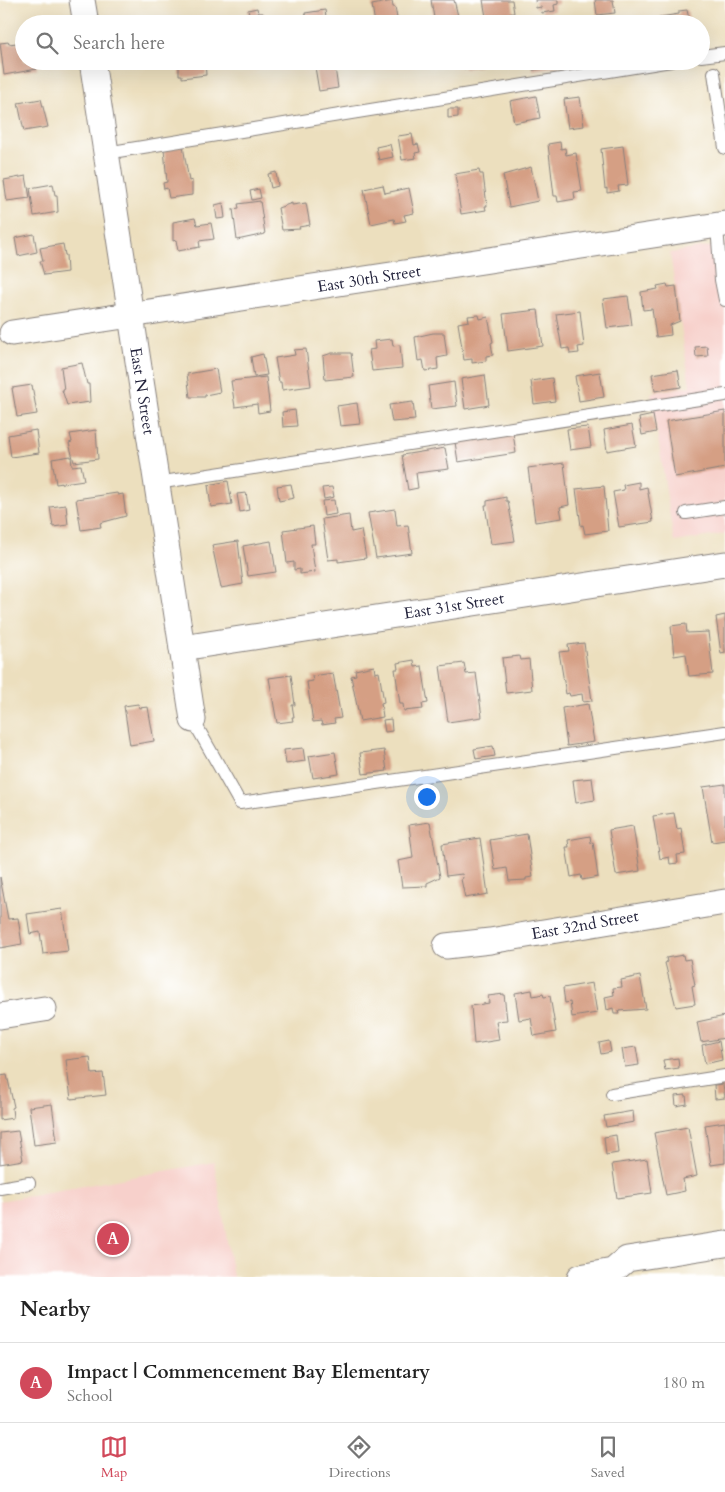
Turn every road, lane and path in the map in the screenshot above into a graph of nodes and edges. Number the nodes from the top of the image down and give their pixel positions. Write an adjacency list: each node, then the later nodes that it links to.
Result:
1 (82, 0): 2 (street)
2 (84, 15)
3 (725, 52): 4 (lane)
4 (710, 54)
5 (93, 70): 9 (street, East N Street)
6 (616, 70): 9 (lane)
7 (714, 73): 8 (lane)
8 (725, 148)
9 (106, 153): 12 (street, East N Street)
10 (721, 225): 11 (lane); 12 (street, East 30th Street)
11 (725, 300)
12 (131, 315): 13 (street, East 30th Street); 15 (street, East N Street)
13 (12, 334)
14 (725, 396): 15 (lane)
15 (156, 483): 19 (street, East N Street)
16 (725, 507): 17 (lane)
17 (686, 513)
18 (725, 564): 19 (street, East 31st Street)
19 (182, 648): 20 (street, East N Street)
20 (193, 720): 21 (lane)
21 (725, 732)
22 (725, 902): 23 (street, East 32nd Street)
23 (446, 946)
24 (44, 1009): 25 (street)
25 (0, 1016)
26 (725, 1076): 27 (lane)
27 (612, 1094)
28 (29, 1183): 29 (lane)
29 (0, 1188)
30 (725, 1244): 31 (street)
31 (580, 1277)

